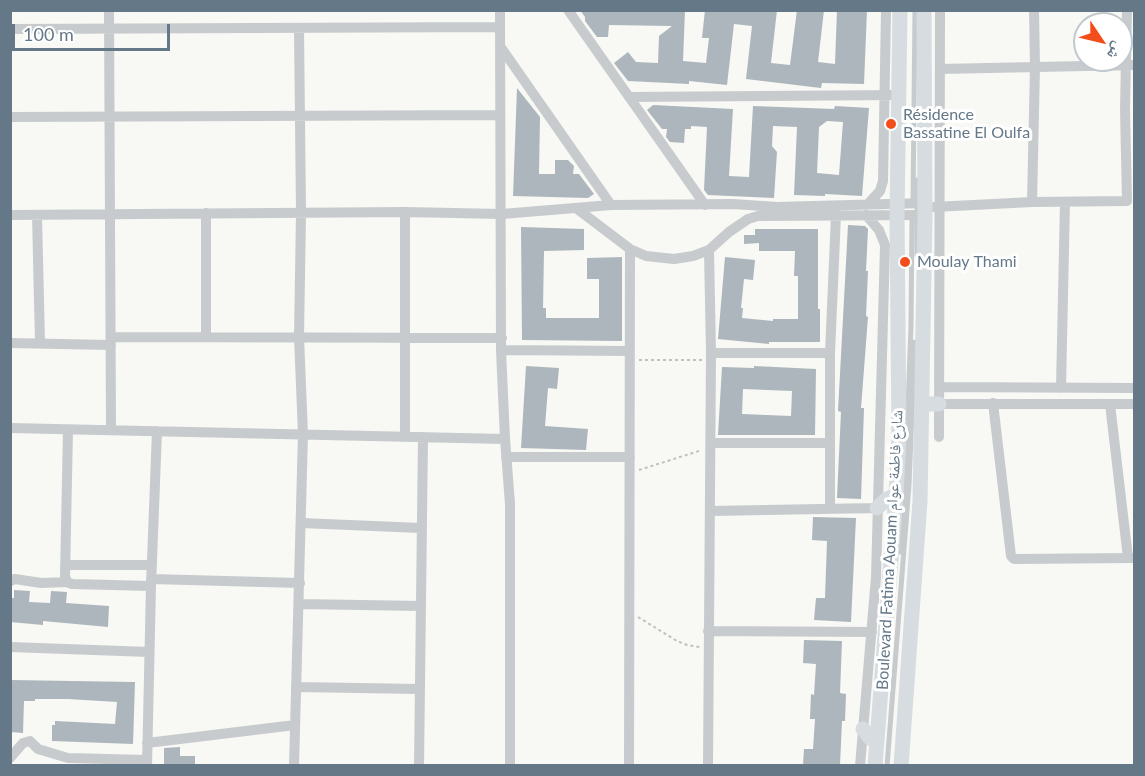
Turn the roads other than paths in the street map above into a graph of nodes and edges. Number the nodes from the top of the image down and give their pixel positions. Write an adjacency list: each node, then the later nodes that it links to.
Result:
1 (109, 10): 12 (street)
2 (500, 10): 10 (street)
3 (568, 10): 20 (street)
4 (886, 10): 19 (street)
5 (900, 10): 19 (main road, Boulevard Fatima Aouam شارع فاطمة عوام)
6 (917, 10): 31 (lane)
7 (924, 10): 31 (main road, Boulevard Fatima Aouam شارع فاطمة عوام)
8 (940, 10): 17 (street)
9 (1034, 10): 16 (street)
10 (499, 27): 13 (street); 14 (street)
11 (10, 29): 12 (street)
12 (109, 29): 13 (street); 23 (street)
13 (299, 29): 24 (street)
14 (500, 45): 21 (street); 28 (street)
15 (1073, 66): 16 (street)
16 (1035, 67): 17 (street); 26 (street)
17 (940, 69): 31 (street)
18 (1130, 72): 25 (street)
19 (892, 95): 20 (street); 31 (main road, Boulevard Fatima Aouam شارع فاطمة عوام); 32 (street)
20 (629, 97): 29 (street)
21 (500, 115): 24 (street); 37 (street)
22 (10, 117): 23 (street)
23 (111, 117): 24 (street); 36 (street)
24 (299, 117): 35 (street)
25 (1131, 201): 27 (street)
26 (1032, 202): 27 (street); 31 (street)
27 (1065, 202): 55 (street)
28 (611, 205): 29 (street); 30 (street)
29 (705, 205): 32 (street)
30 (576, 208): 37 (street); 41 (street)
31 (917, 209): 32 (street); 54 (street); 57 (main road, Boulevard Fatima Aouam شارع فاطمة عوام); 75 (main road, Boulevard Fatima Aouam شارع فاطمة عوام); 109 (lane)
32 (866, 210): 40 (street); 76 (street)
33 (405, 212): 35 (street); 37 (street); 45 (street)
34 (206, 213): 35 (street); 36 (street); 43 (street)
35 (301, 213): 44 (street)
36 (108, 214): 39 (street); 47 (street)
37 (502, 214): 46 (street)
38 (10, 215): 39 (street)
39 (38, 215): 49 (street)
40 (836, 215): 42 (street); 51 (street)
41 (630, 249): 42 (street); 52 (street)
42 (709, 250): 53 (street)
43 (206, 337): 44 (street); 47 (street)
44 (299, 337): 45 (street); 66 (street)
45 (406, 337): 46 (street); 67 (street)
46 (502, 338): 50 (street)
47 (111, 341): 49 (street); 64 (street)
48 (10, 343): 49 (street)
49 (40, 343)
50 (501, 350): 52 (street); 70 (street)
51 (830, 354): 53 (street); 71 (street)
52 (630, 355): 74 (street)
53 (711, 356): 72 (street)
54 (939, 387): 55 (street); 58 (street)
55 (1061, 388): 56 (street)
56 (1134, 388)
57 (923, 404): 58 (main road); 110 (main road, Boulevard Fatima Aouam شارع فاطمة عوام)
58 (939, 404): 59 (street); 68 (street)
59 (993, 404): 60 (street); 81 (street)
60 (1110, 404): 61 (street); 81 (street)
61 (1134, 404)
62 (10, 428): 63 (street)
63 (68, 430): 64 (street); 82 (street)
64 (111, 430): 65 (street)
65 (157, 431): 66 (street); 83 (street)
66 (303, 434): 67 (street); 79 (street)
67 (405, 436): 69 (street)
68 (939, 436)
69 (423, 437): 70 (street); 80 (street)
70 (505, 439): 73 (street)
71 (830, 443): 72 (street); 77 (street)
72 (711, 445): 78 (street)
73 (506, 457): 74 (street); 104 (street)
74 (630, 457): 105 (street)
75 (896, 495): 76 (main road); 98 (main road, Boulevard Fatima Aouam شارع فاطمة عوام)
76 (878, 508): 77 (street); 91 (street)
77 (830, 509): 78 (street)
78 (710, 510): 90 (street)
79 (301, 523): 80 (street); 87 (street)
80 (421, 528): 89 (street)
81 (1131, 558)
82 (65, 565): 83 (street); 85 (street)
83 (152, 565): 86 (street)
84 (10, 581): 85 (street)
85 (67, 582): 86 (street)
86 (151, 583): 87 (street); 93 (street)
87 (300, 583): 88 (street)
88 (299, 604): 89 (street); 94 (street)
89 (421, 606): 95 (street)
90 (708, 631): 91 (street); 106 (street)
91 (872, 632): 97 (street)
92 (10, 647): 93 (street)
93 (149, 652): 99 (street)
94 (297, 687): 95 (street); 96 (street)
95 (419, 689): 103 (street)
96 (295, 725): 99 (street); 102 (street)
97 (863, 729): 98 (main road); 107 (street)
98 (877, 741): 108 (main road, Boulevard Fatima Aouam شارع فاطمة عوام)
99 (147, 743): 101 (street)
100 (10, 758): 101 (street)
101 (147, 763)
102 (294, 765)
103 (419, 765)
104 (510, 765)
105 (629, 765)
106 (708, 765)
107 (860, 765)
108 (875, 765)
109 (885, 765)
110 (901, 765)

